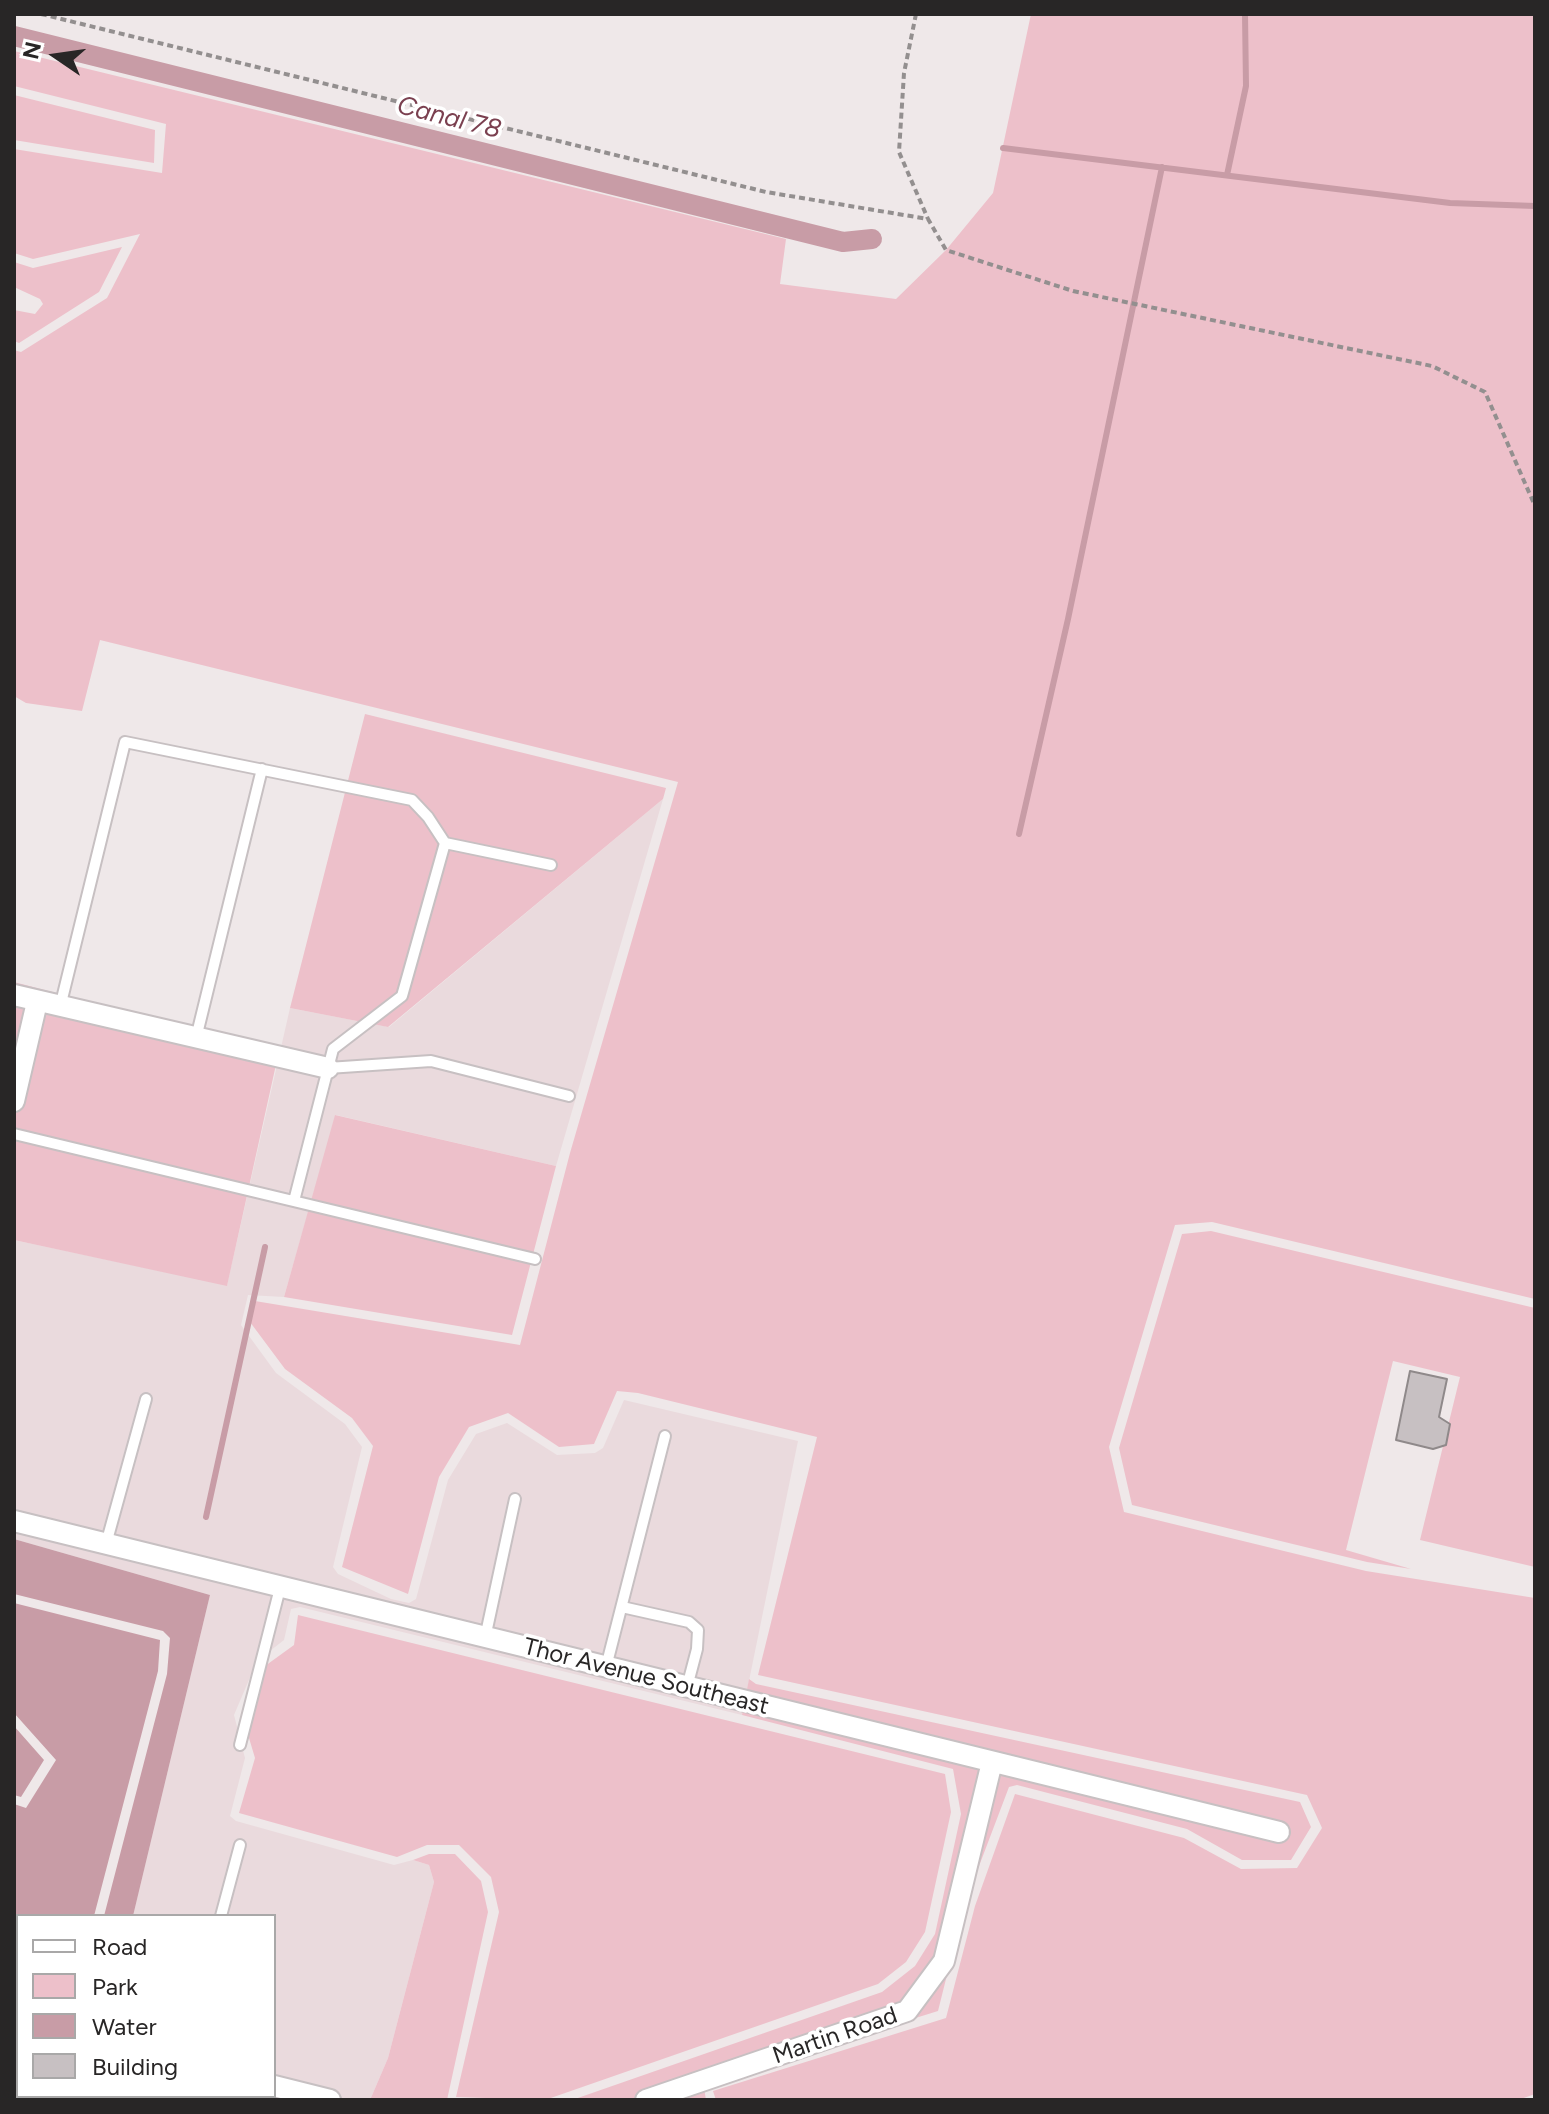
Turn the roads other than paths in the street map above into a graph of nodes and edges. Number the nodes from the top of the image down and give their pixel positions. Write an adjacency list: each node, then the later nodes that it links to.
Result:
1 (262, 769): 2 (lane); 6 (lane); 7 (lane)
2 (445, 843): 3 (lane); 8 (lane)
3 (551, 865)
4 (14, 995): 5 (street)
5 (37, 1002): 6 (street); 10 (street)
6 (60, 1007): 7 (street)
7 (196, 1038): 8 (street)
8 (328, 1068): 9 (lane); 12 (lane)
9 (569, 1096)
10 (14, 1101)
11 (14, 1134): 12 (lane)
12 (294, 1201): 13 (lane)
13 (535, 1259)
14 (146, 1399): 18 (lane)
15 (665, 1436): 20 (lane)
16 (515, 1499): 21 (lane)
17 (14, 1521): 18 (street, Thor Avenue Southeast)
18 (106, 1544): 19 (street, Thor Avenue Southeast)
19 (280, 1588): 21 (street, Thor Avenue Southeast); 24 (lane)
20 (622, 1607): 22 (lane); 23 (lane)
21 (485, 1638): 22 (street, Thor Avenue Southeast)
22 (606, 1667): 23 (street, Thor Avenue Southeast)
23 (687, 1687): 25 (street, Thor Avenue Southeast)
24 (240, 1745)
25 (992, 1762): 26 (street, Thor Avenue Southeast); 31 (street, Martin Road)
26 (1279, 1832)
27 (240, 1845): 28 (lane)
28 (222, 1914)
29 (276, 2086): 30 (street)
30 (330, 2100)
31 (646, 2100)

